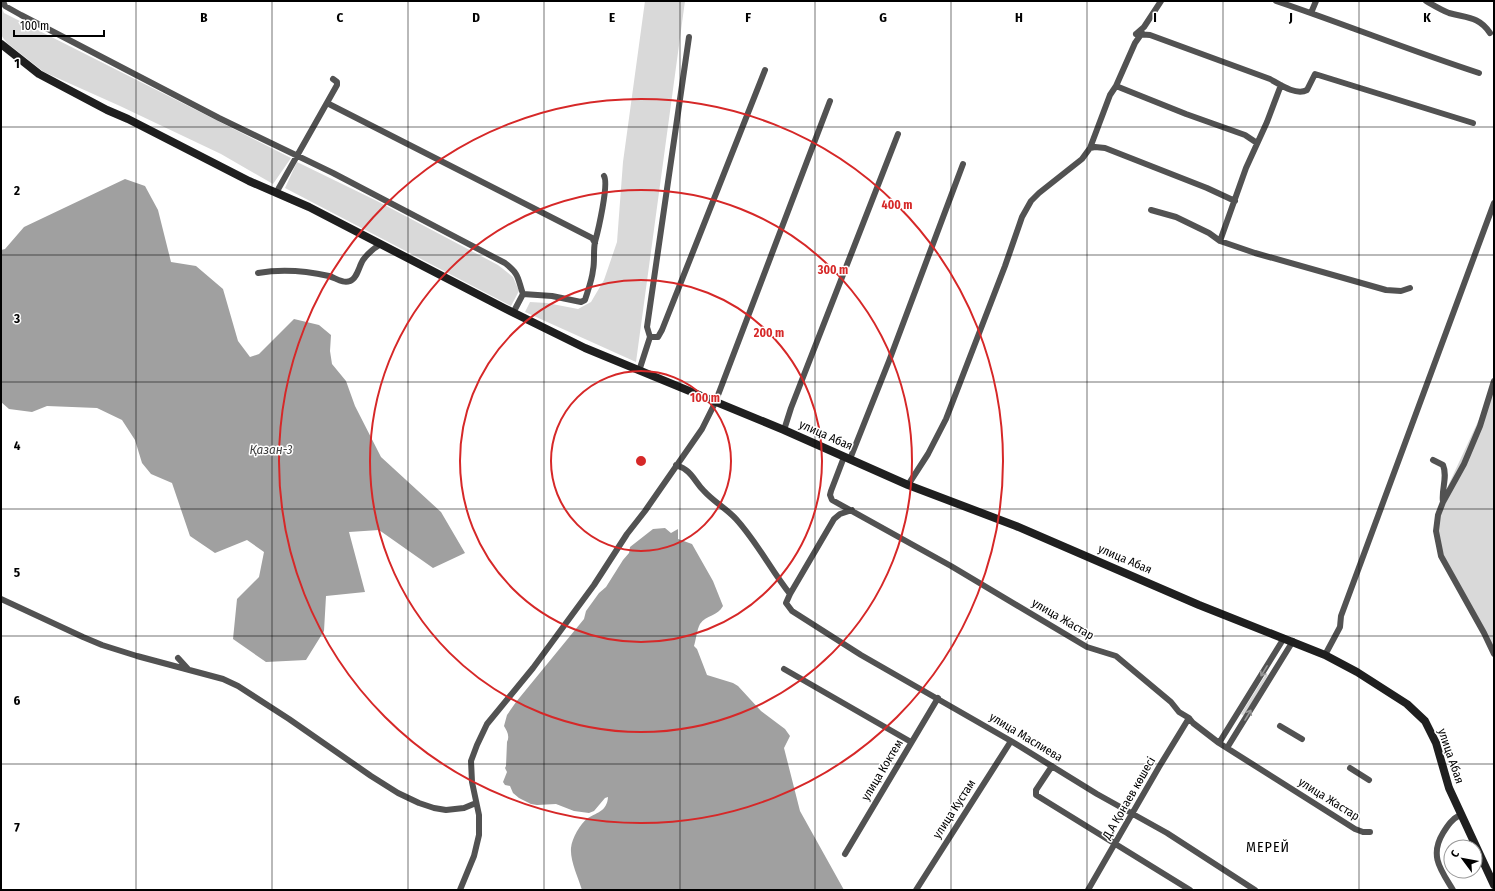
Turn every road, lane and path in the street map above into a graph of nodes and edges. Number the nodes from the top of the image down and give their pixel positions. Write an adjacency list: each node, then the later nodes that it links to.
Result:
1 (3, 1): 22 (street)
2 (1161, 1): 7 (street)
3 (1276, 1): 6 (street)
4 (1316, 1): 6 (street)
5 (1426, 1): 8 (street)
6 (1311, 13): 12 (street)
7 (1142, 34): 14 (street); 15 (street)
8 (1490, 34)
9 (689, 37): 36 (street)
10 (1, 44): 25 (main road, улица Абая)
11 (765, 70): 36 (street)
12 (1479, 73)
13 (333, 79): 17 (street)
14 (1281, 85): 18 (street); 20 (street)
15 (1116, 86): 20 (street); 21 (street)
16 (830, 101): 39 (street)
17 (327, 103): 22 (street); 30 (street)
18 (1473, 123)
19 (898, 134): 40 (street)
20 (1256, 144): 26 (street)
21 (1090, 148): 26 (street); 44 (street)
22 (297, 156): 25 (street); 34 (street)
23 (964, 164): 41 (street, улица Жастар)
24 (604, 176): 30 (street)
25 (276, 193): 31 (main road, улица Абая)
26 (1235, 201): 29 (street)
27 (1494, 203): 52 (street)
28 (1151, 210): 29 (street)
29 (1220, 241): 33 (street)
30 (595, 243): 34 (street)
31 (382, 244): 32 (street); 35 (main road, улица Абая)
32 (258, 273)
33 (1410, 288)
34 (523, 294): 35 (street)
35 (513, 313): 37 (main road, улица Абая)
36 (650, 337): 37 (street)
37 (639, 370): 39 (main road, улица Абая)
38 (1494, 381): 45 (street)
39 (715, 403): 40 (main road, улица Абая); 43 (street)
40 (784, 430): 41 (main road, улица Абая)
41 (847, 458): 44 (main road, улица Абая); 46 (street, улица Жастар)
42 (1433, 460): 45 (street)
43 (676, 465): 47 (street); 67 (street)
44 (908, 485): 49 (main road, улица Абая)
45 (1442, 502): 51 (street)
46 (852, 510): 47 (street); 57 (street, улица Жастар)
47 (790, 594): 56 (street, улица Маслиева)
48 (1, 599): 55 (street)
49 (1284, 638): 50 (main road, улица Абая); 62 (street, one-way to 62)
50 (1293, 641): 52 (main road, улица Абая); 63 (street, one-way to 50)
51 (1494, 654)
52 (1326, 655): 69 (main road, улица Абая)
53 (178, 658): 55 (street)
54 (784, 669): 61 (street)
55 (188, 670): 67 (street)
56 (938, 698): 60 (street, улица Маслиева); 61 (street, улица Коктем)
57 (1189, 718): 62 (street, улица Жастар); 68 (street, Д.А Қонаев көшесі)
58 (1280, 726): 59 (street)
59 (1302, 739)
60 (1011, 741): 64 (street, улица Маслиева); 75 (street, улица Кустам)
61 (911, 742): 72 (street, улица Коктем)
62 (1219, 743): 63 (street, улица Жастар)
63 (1227, 748): 70 (street, улица Жастар)
64 (1052, 766): 68 (street, улица Маслиева); 71 (street)
65 (1350, 768): 66 (street)
66 (1369, 780)
67 (476, 803): 74 (street)
68 (1133, 814): 71 (street, Д.А Қонаев көшесі); 78 (street, улица Маслиева)
69 (1460, 815): 73 (main road, улица Абая); 79 (street)
70 (1370, 832)
71 (1116, 843): 76 (street, Д.А Қонаев көшесі); 77 (street)
72 (845, 854)
73 (1494, 885)
74 (460, 890)
75 (916, 890)
76 (1088, 890)
77 (1190, 890)
78 (1255, 890)
79 (1453, 890)

